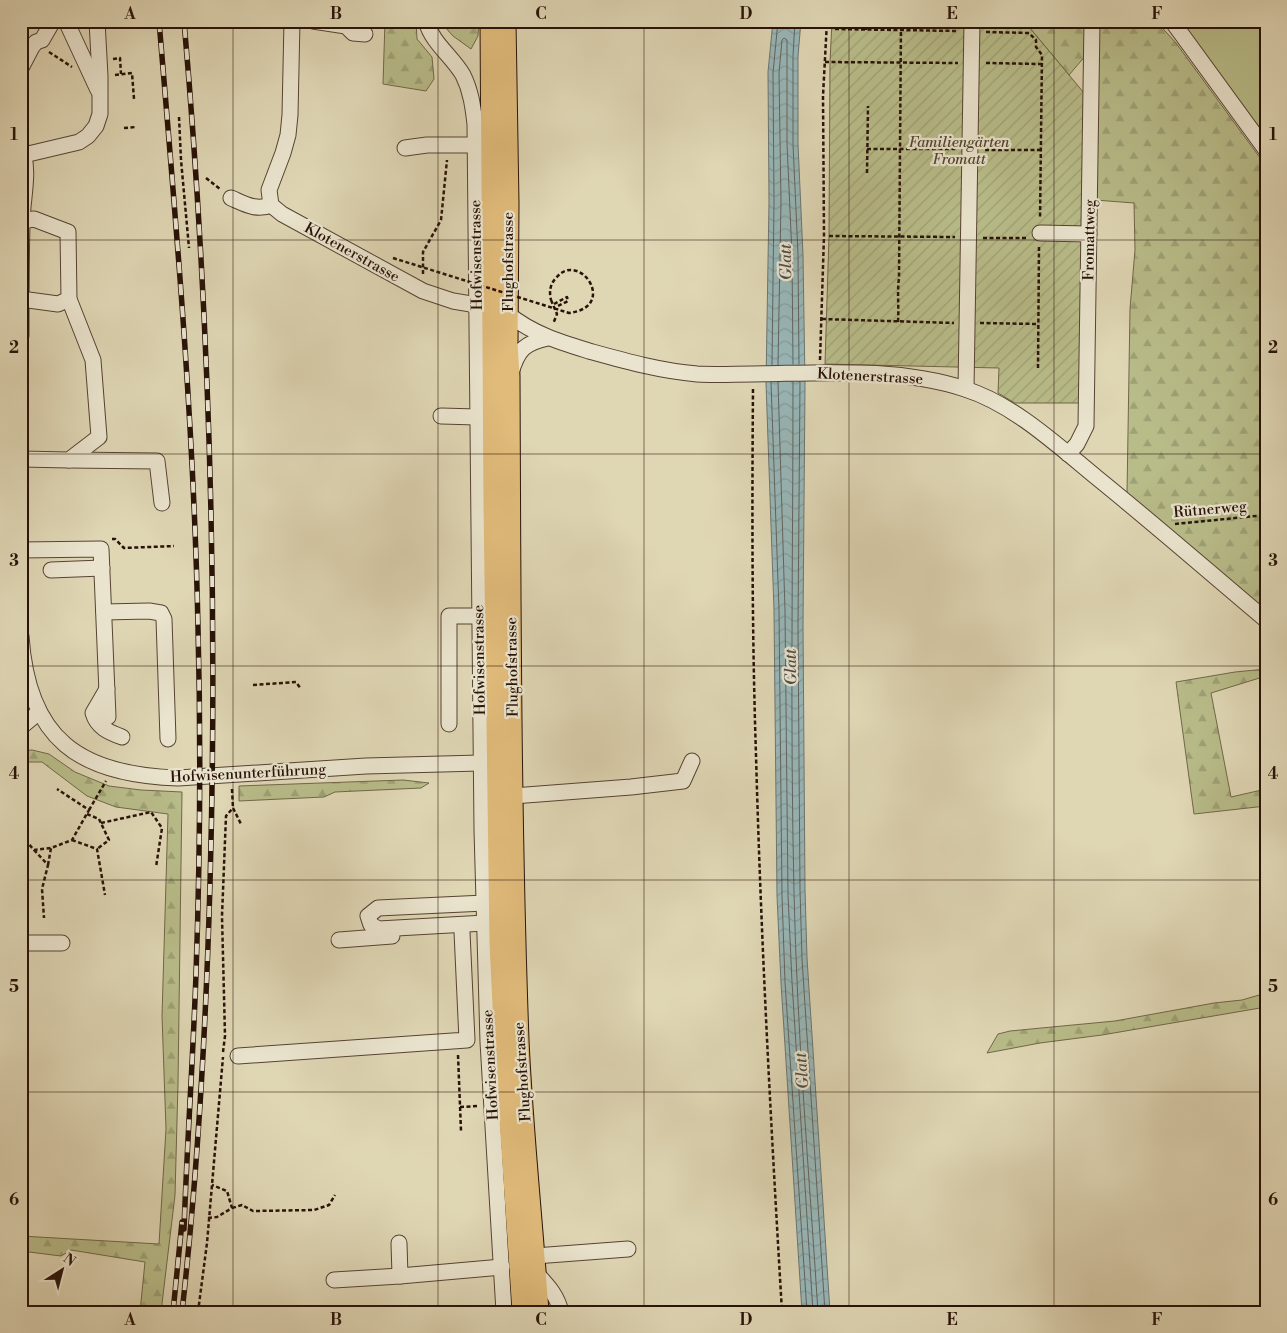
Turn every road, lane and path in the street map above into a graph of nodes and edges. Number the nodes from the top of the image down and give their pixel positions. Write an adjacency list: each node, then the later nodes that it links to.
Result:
1 (53, 21): 20 (street)
2 (66, 21): 27 (street)
3 (96, 21): 28 (street)
4 (292, 21): 42 (street)
5 (313, 21): 14 (street)
6 (426, 21): 34 (street, Hofwisenstrasse)
7 (490, 21): 136 (main road, Flughofstrasse)
8 (506, 21): 57 (main road, Flughofstrasse)
9 (827, 21): 22 (path)
10 (866, 21): 17 (path)
11 (901, 21): 18 (path)
12 (1092, 21): 44 (street, Fromattweg)
13 (1172, 21): 37 (street)
14 (349, 24): 19 (street)
15 (972, 26): 18 (path); 23 (street); 25 (path)
16 (835, 29): 17 (path)
17 (866, 30): 18 (path)
18 (901, 30): 24 (path)
19 (365, 34)
20 (36, 42): 26 (street); 27 (path)
21 (120, 58): 29 (path)
22 (825, 62): 24 (path); 58 (path)
23 (972, 62): 24 (path); 25 (path); 48 (street)
24 (901, 63): 47 (path)
25 (1042, 64): 46 (path)
26 (21, 68)
27 (90, 73): 28 (street)
28 (99, 94): 38 (street)
29 (134, 99)
30 (868, 106): 39 (path)
31 (180, 117): 49 (path)
32 (136, 127): 33 (path)
33 (124, 128)
34 (475, 145): 35 (street); 55 (street, Hofwisenstrasse)
35 (447, 146): 36 (street); 51 (path)
36 (405, 148)
37 (1266, 150)
38 (23, 151): 43 (street)
39 (867, 173)
40 (206, 178): 41 (path)
41 (232, 198): 42 (street)
42 (271, 205): 51 (street, Klotenerstrasse)
43 (21, 221): 52 (street); 53 (street)
44 (1089, 234): 46 (street); 71 (street, Fromattweg)
45 (829, 236): 47 (path)
46 (1040, 236): 48 (path); 61 (path)
47 (900, 237): 48 (path); 59 (path)
48 (969, 237): 60 (street)
49 (189, 248)
50 (393, 258): 56 (path, bridge)
51 (423, 291): 55 (street, Klotenerstrasse)
52 (69, 298): 53 (street); 73 (street)
53 (22, 300): 62 (street)
54 (554, 304): 56 (path); 56 (path, bridge); 63 (path)
55 (476, 305): 70 (street, Hofwisenstrasse)
56 (557, 309)
57 (508, 314): 63 (street, Klotenerstrasse); 67 (main road, Flughofstrasse)
58 (822, 319): 59 (path); 64 (path)
59 (898, 322): 60 (path)
60 (967, 323): 61 (path); 68 (street)
61 (1038, 324): 65 (path)
62 (21, 336)
63 (548, 338): 66 (street, Klotenerstrasse); 67 (street)
64 (821, 349)
65 (1038, 368)
66 (743, 374): 68 (street, Klotenerstrasse); 139 (path)
67 (510, 376): 98 (main road, Flughofstrasse)
68 (966, 389): 71 (street, Klotenerstrasse)
69 (441, 416): 70 (street)
70 (477, 417): 81 (street, Hofwisenstrasse)
71 (1068, 454): 76 (street, Klotenerstrasse)
72 (21, 459): 73 (street)
73 (69, 460): 74 (street)
74 (162, 503)
75 (1266, 515): 76 (path, Rütnerweg)
76 (1156, 526): 82 (street, Klotenerstrasse)
77 (21, 550): 78 (street)
78 (102, 568): 79 (street); 80 (street)
79 (51, 570)
80 (104, 612): 85 (street); 92 (street)
81 (479, 616): 89 (street); 94 (street, Hofwisenstrasse)
82 (1266, 620)
83 (21, 636): 87 (street, Hofwisenunterführung)
84 (253, 685): 86 (path)
85 (107, 689): 88 (street); 91 (street)
86 (301, 689)
87 (39, 712): 90 (street); 94 (street, Hofwisenunterführung)
88 (108, 718)
89 (449, 724)
90 (21, 727)
91 (122, 737)
92 (168, 739)
93 (692, 761): 98 (street)
94 (480, 763): 112 (street, Hofwisenstrasse)
95 (106, 782): 100 (path)
96 (232, 784): 99 (path)
97 (57, 789): 100 (path)
98 (513, 796): 130 (main road, Flughofstrasse)
99 (233, 808): 103 (path); 124 (path)
100 (89, 810): 101 (path)
101 (87, 814): 102 (path); 105 (path)
102 (101, 823): 107 (path); 110 (path)
103 (241, 824)
104 (21, 835): 108 (path)
105 (72, 840): 106 (path); 107 (path)
106 (52, 848): 108 (path); 109 (path)
107 (97, 849): 111 (path)
108 (34, 850): 109 (path)
109 (48, 865): 113 (path)
110 (156, 867)
111 (105, 895)
112 (484, 903): 114 (street, Hofwisenstrasse); 114 (street)
113 (44, 918)
114 (485, 928): 115 (street); 131 (street, Hofwisenstrasse)
115 (462, 932): 116 (street); 120 (street)
116 (339, 940)
117 (21, 943): 118 (street)
118 (62, 943)
119 (458, 1052): 121 (path)
120 (238, 1056)
121 (460, 1107): 122 (path); 123 (path)
122 (476, 1107)
123 (460, 1131)
124 (212, 1185): 126 (path); 127 (path)
125 (335, 1195): 126 (path)
126 (232, 1208): 127 (path)
127 (208, 1218): 134 (path)
128 (399, 1243): 132 (street)
129 (628, 1249): 130 (street)
130 (536, 1265): 137 (main road, Flughofstrasse); 138 (street)
131 (502, 1267): 132 (street); 135 (street, Hofwisenstrasse)
132 (400, 1276): 133 (street)
133 (334, 1280)
134 (198, 1312)
135 (504, 1312)
136 (522, 1312)
137 (539, 1312)
138 (561, 1312)
139 (782, 1312)

